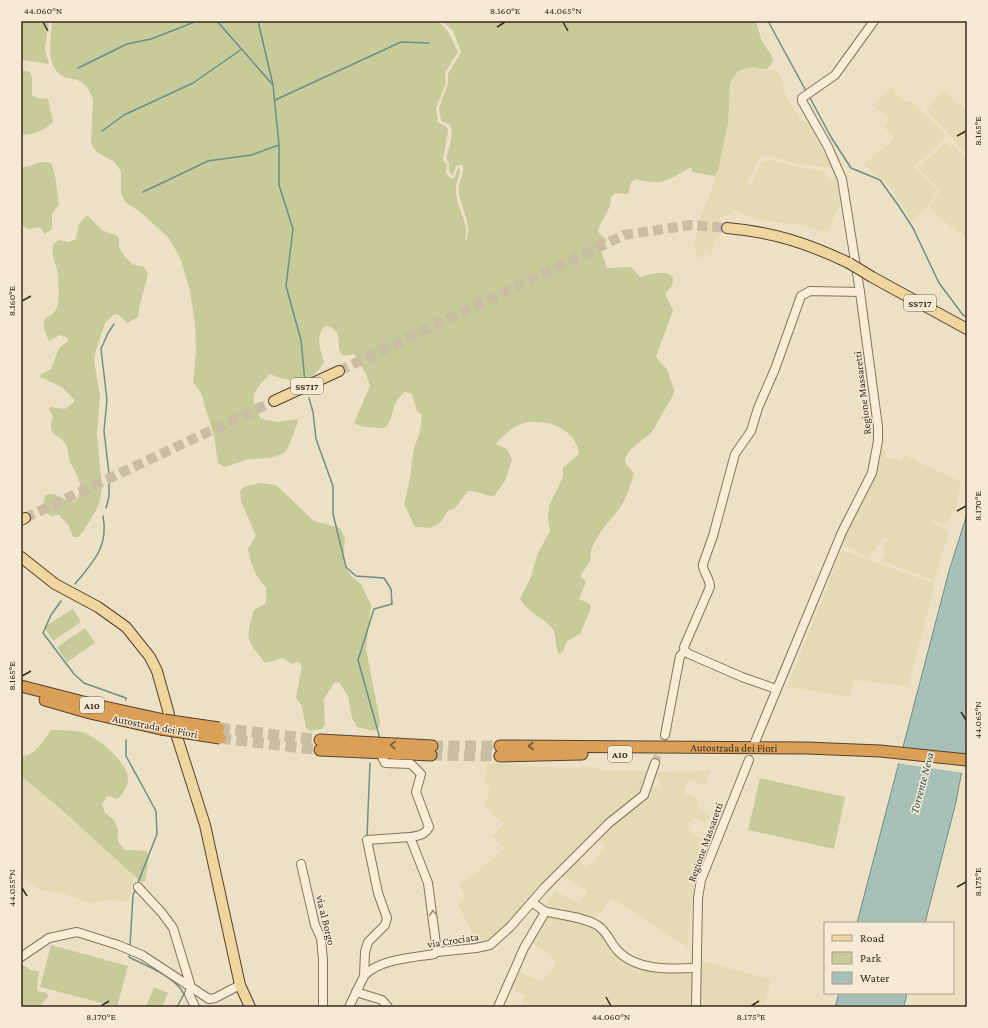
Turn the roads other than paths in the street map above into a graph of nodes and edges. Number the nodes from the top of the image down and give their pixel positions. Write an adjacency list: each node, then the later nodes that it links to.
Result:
1 (874, 21): 3 (street, Regione Massaretti)
2 (727, 228): 4 (main road, SS717, bridge)
3 (860, 292): 8 (street); 10 (street, Regione Massaretti)
4 (967, 329)
5 (339, 371): 6 (main road, SS717)
6 (274, 401)
7 (21, 557): 12 (main road)
8 (685, 651): 10 (street); 14 (street)
9 (21, 686): 12 (highway, Autostrada dei Fiori / A10)
10 (776, 689): 16 (street, Regione Massaretti)
11 (21, 693): 12 (highway, Autostrada dei Fiori / A10)
12 (165, 721): 13 (highway, Autostrada dei Fiori / A10, bridge)
13 (219, 733)
14 (666, 735)
15 (176, 737): 37 (main road)
16 (755, 742)
17 (320, 745): 18 (highway)
18 (432, 750)
19 (500, 751): 20 (highway, Autostrada dei Fiori / A10)
20 (807, 751): 22 (highway, Autostrada dei Fiori / A10); 27 (highway, Autostrada dei Fiori / A10)
21 (967, 754): 22 (highway)
22 (926, 755): 25 (highway, Autostrada dei Fiori / A10)
23 (383, 759): 28 (street)
24 (748, 760): 35 (street, Regione Massaretti)
25 (967, 760)
26 (655, 763): 31 (street, via Crociata)
27 (967, 768)
28 (410, 837): 33 (street, one-way to 28); 36 (street)
29 (301, 864): 42 (street, via al Borgo)
30 (138, 887): 38 (street)
31 (532, 902): 32 (street); 33 (street, via Crociata)
32 (544, 911): 35 (street); 45 (street)
33 (437, 952): 36 (street, via Crociata)
34 (21, 957): 38 (street)
35 (696, 968): 46 (street, Regione Massaretti)
36 (364, 976): 39 (street)
37 (240, 985): 38 (street); 41 (main road)
38 (191, 987): 40 (street)
39 (356, 992): 43 (street); 44 (street)
40 (195, 1007)
41 (250, 1007)
42 (323, 1007)
43 (349, 1007)
44 (388, 1007)
45 (498, 1007)
46 (696, 1007)

